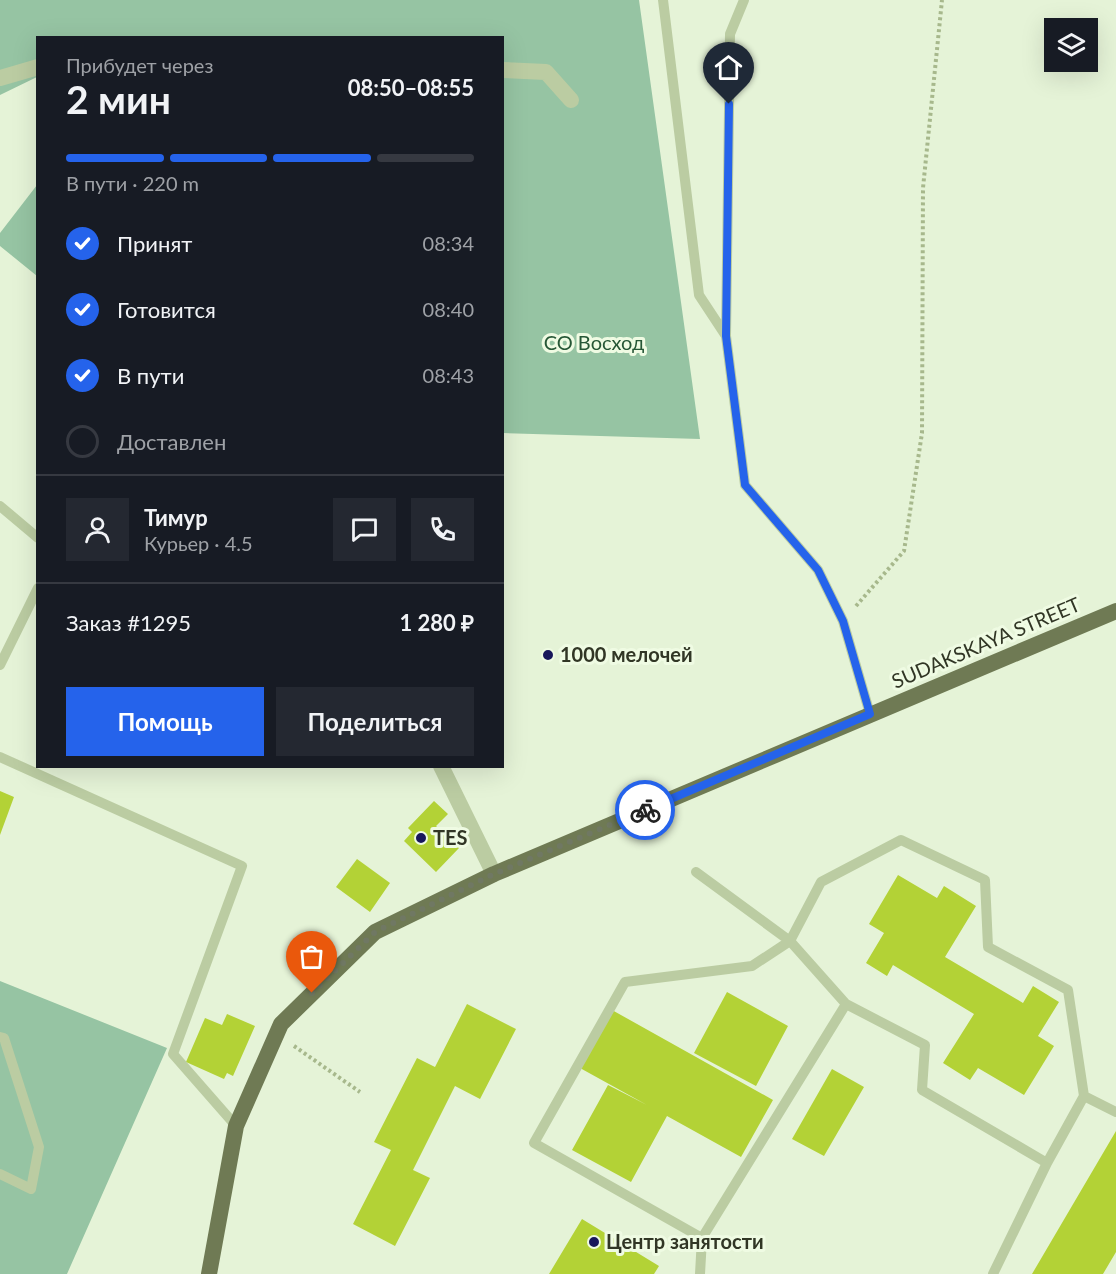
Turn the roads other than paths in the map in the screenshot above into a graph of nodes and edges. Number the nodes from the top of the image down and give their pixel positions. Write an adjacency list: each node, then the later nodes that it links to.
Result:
1 (663, 0): 7 (lane)
2 (744, 0): 7 (lane)
3 (36, 68): 5 (street)
4 (504, 70): 6 (street)
5 (0, 78)
6 (571, 99)
7 (726, 336): 13 (lane)
8 (0, 506): 9 (lane)
9 (36, 535)
10 (36, 592): 12 (lane)
11 (1116, 611): 13 (main road, SUDAKSKAYA STREET)
12 (0, 665)
13 (870, 714): 17 (main road, SUDAKSKAYA STREET)
14 (0, 757): 23 (lane)
15 (442, 768): 17 (street)
16 (696, 872): 18 (lane)
17 (494, 874): 23 (main road, SUDAKSKAYA STREET)
18 (790, 941): 19 (lane); 21 (lane); 26 (lane)
19 (846, 1004): 24 (lane); 26 (lane)
20 (0, 1036): 25 (lane)
21 (1084, 1096): 22 (lane); 24 (lane)
22 (1116, 1112)
23 (237, 1126): 27 (main road, SUDAKSKAYA STREET)
24 (1047, 1163): 29 (lane)
25 (0, 1174)
26 (702, 1238): 28 (lane)
27 (209, 1274)
28 (700, 1274)
29 (993, 1274)

